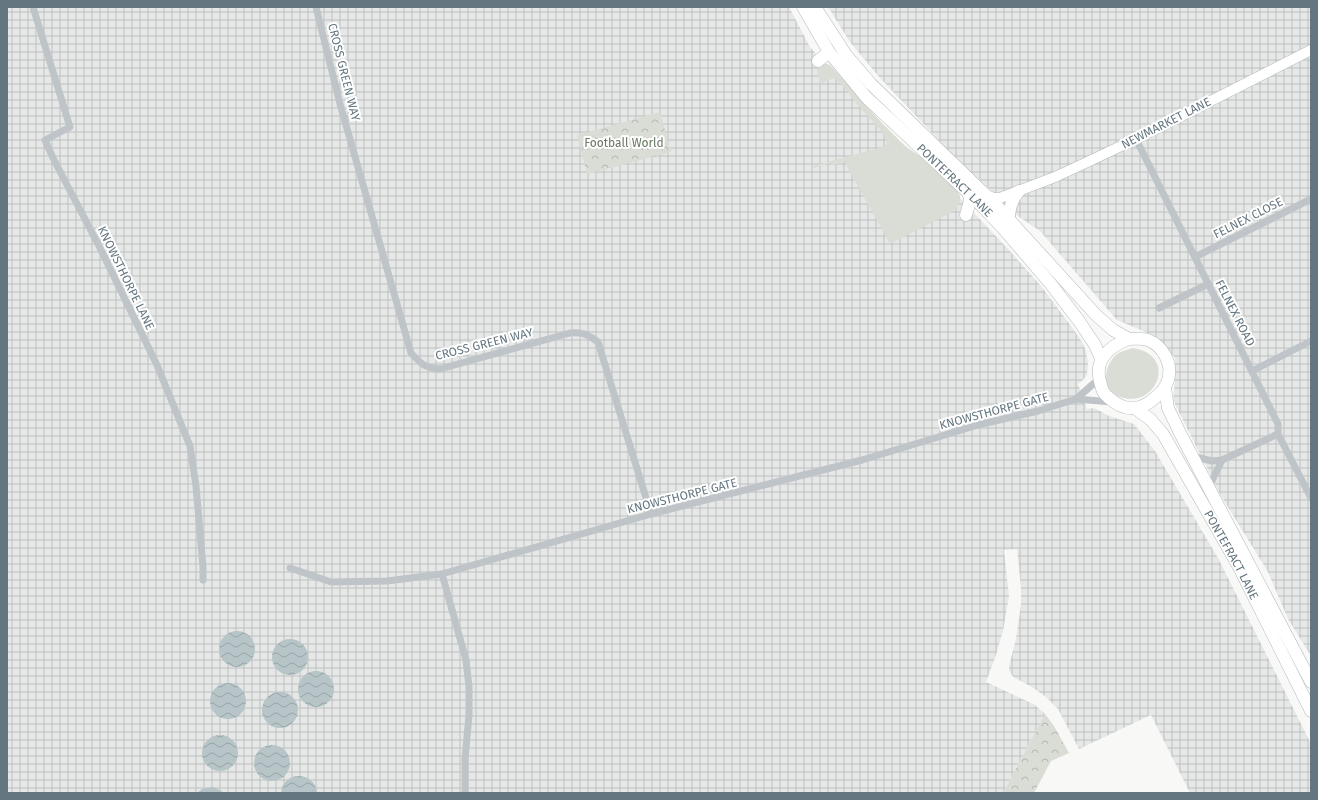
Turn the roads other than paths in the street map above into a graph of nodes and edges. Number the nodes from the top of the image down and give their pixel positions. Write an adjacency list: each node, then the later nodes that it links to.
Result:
1 (33, 7): 35 (street, KNOWSTHORPE LANE)
2 (316, 7): 32 (street, CROSS GREEN WAY)
3 (802, 7): 6 (highway, PONTEFRACT LANE)
4 (815, 7): 11 (highway, PONTEFRACT LANE)
5 (1311, 50): 8 (street, NEWMARKET LANE)
6 (829, 52): 7 (highway); 10 (highway, PONTEFRACT LANE)
7 (818, 61)
8 (1136, 139): 9 (street, NEWMARKET LANE); 15 (street, FELNEX ROAD)
9 (1019, 191): 11 (street, NEWMARKET LANE); 14 (highway)
10 (969, 193): 13 (highway); 20 (highway, PONTEFRACT LANE)
11 (987, 195): 14 (highway, PONTEFRACT LANE)
12 (1311, 199): 15 (street, FELNEX CLOSE)
13 (966, 215)
14 (1009, 219): 18 (highway, PONTEFRACT LANE)
15 (1195, 257): 16 (street, FELNEX ROAD)
16 (1208, 284): 17 (street); 21 (street, FELNEX ROAD)
17 (1159, 308)
18 (1129, 339): 20 (highway); 23 (highway)
19 (1311, 341): 21 (street)
20 (1100, 359): 22 (highway)
21 (1252, 371): 27 (street, FELNEX ROAD)
22 (1099, 379): 24 (street, KNOWSTHORPE GATE); 25 (highway)
23 (1165, 388): 26 (highway); 28 (highway, PONTEFRACT LANE)
24 (1076, 399): 25 (street, KNOWSTHORPE GATE); 32 (street, KNOWSTHORPE GATE)
25 (1112, 402): 26 (highway)
26 (1136, 409): 37 (highway, PONTEFRACT LANE)
27 (1278, 434): 29 (street); 31 (street, FELNEX ROAD)
28 (1192, 456): 29 (street); 30 (highway, PONTEFRACT LANE)
29 (1222, 460): 30 (street)
30 (1209, 487): 36 (highway, PONTEFRACT LANE)
31 (1311, 498)
32 (651, 514): 34 (street, KNOWSTHORPE GATE)
33 (290, 568): 34 (street, KNOWSTHORPE GATE)
34 (442, 574): 38 (street)
35 (202, 580)
36 (1311, 682)
37 (1311, 711)
38 (464, 793)

